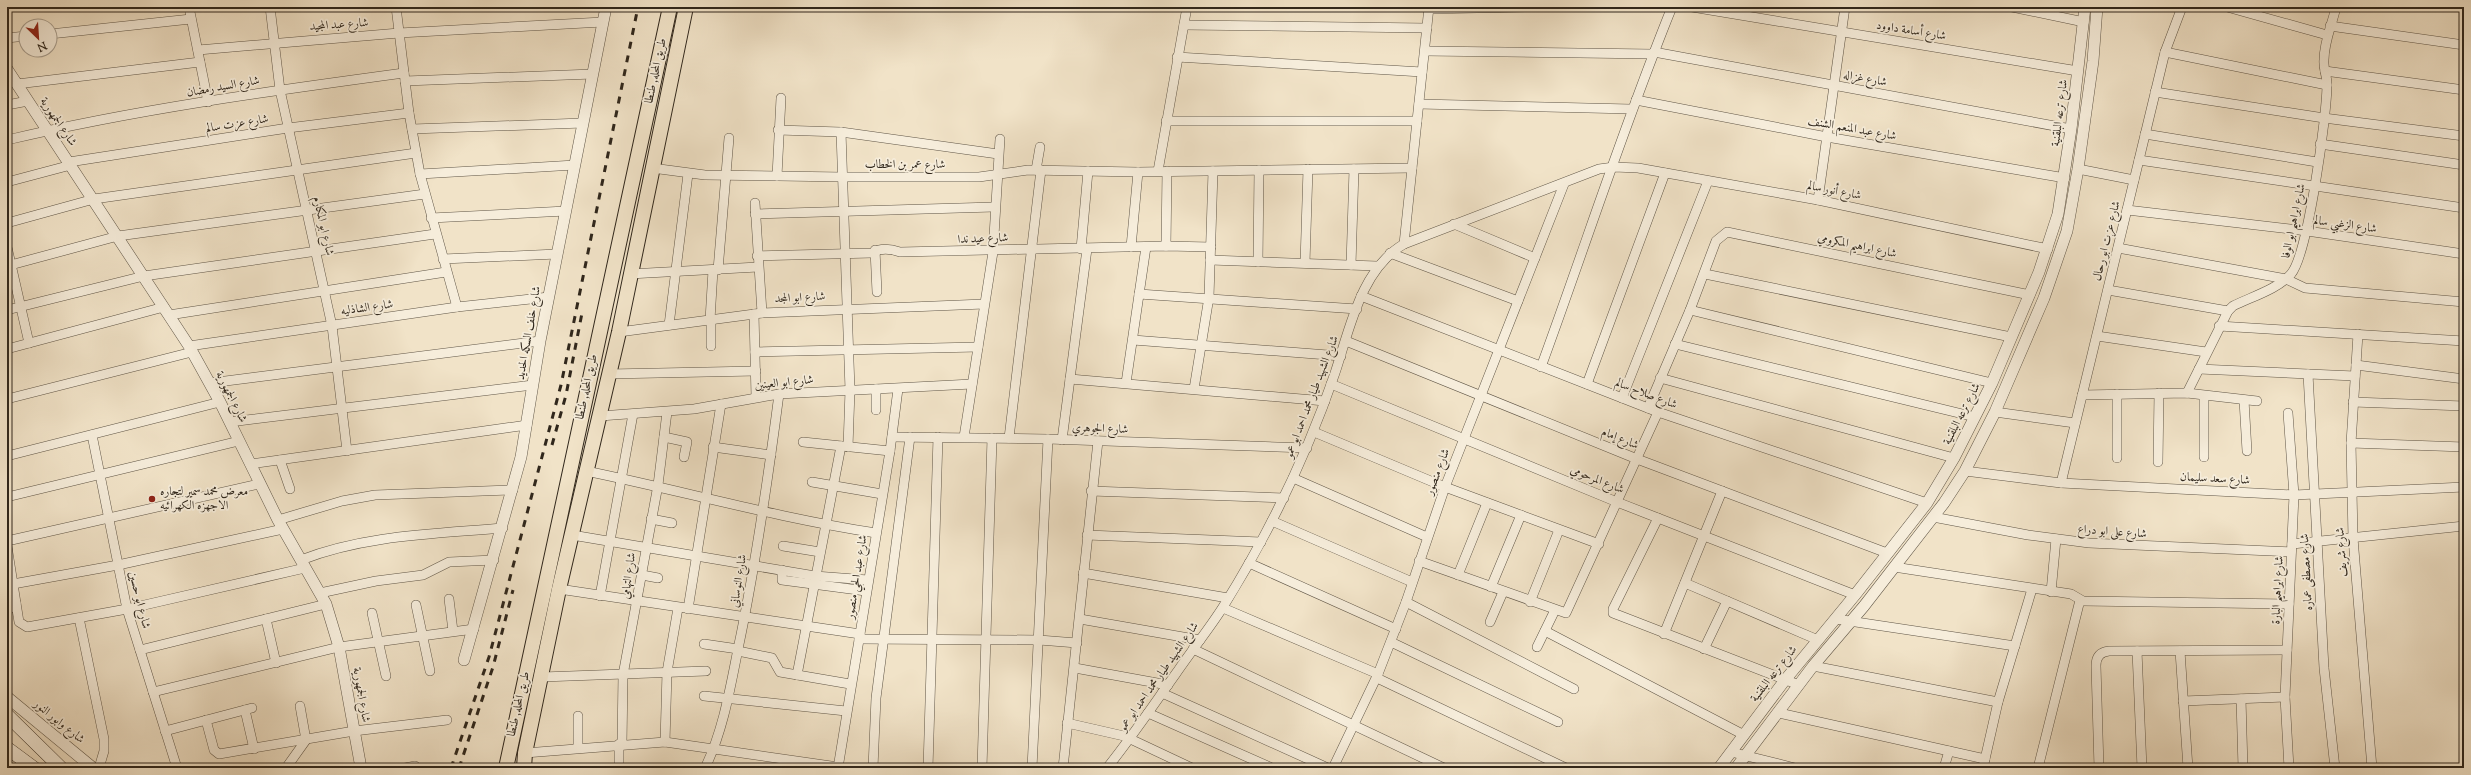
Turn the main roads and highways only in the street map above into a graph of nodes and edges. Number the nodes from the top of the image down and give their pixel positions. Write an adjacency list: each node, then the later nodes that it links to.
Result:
1 (670, 7): 3 (main road, طريق المحله, طنطا)
2 (686, 7): 4 (main road, طريق المحله, طنطا)
3 (664, 34): 4 (main road); 9 (main road, طريق المحله, طنطا)
4 (680, 37): 10 (main road, طريق المحله, طنطا)
5 (7, 715): 8 (main road)
6 (7, 748): 7 (main road)
7 (34, 768)
8 (61, 768)
9 (506, 768)
10 (524, 768)

